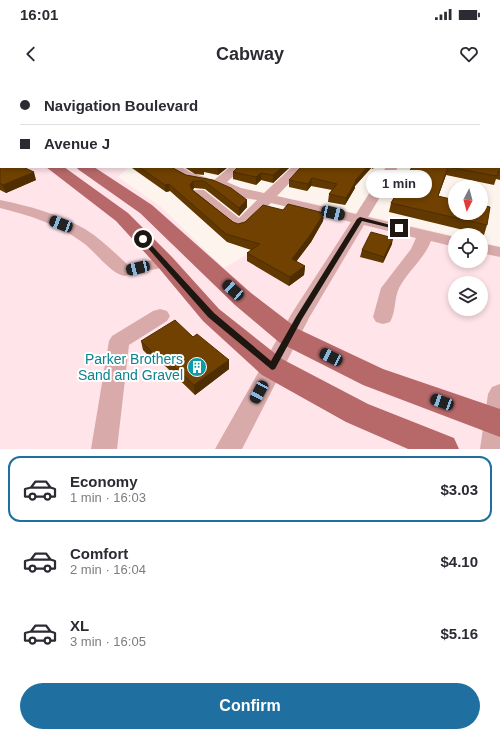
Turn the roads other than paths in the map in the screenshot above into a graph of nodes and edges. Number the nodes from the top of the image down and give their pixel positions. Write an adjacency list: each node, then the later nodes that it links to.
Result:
1 (55, 168): 17 (main road)
2 (85, 168): 16 (main road)
3 (174, 168): 7 (street)
4 (237, 168): 7 (street)
5 (298, 168): 9 (street)
6 (391, 168): 11 (street)
7 (218, 183): 9 (street)
8 (199, 193): 9 (street)
9 (268, 198): 11 (street)
10 (0, 204): 17 (street)
11 (360, 219): 12 (street); 20 (street)
12 (425, 235): 13 (street); 19 (street)
13 (448, 240)
14 (488, 249): 15 (street)
15 (500, 252)
16 (193, 253): 17 (main road); 20 (main road)
17 (165, 262): 21 (main road)
18 (160, 316): 24 (street)
19 (383, 317)
20 (289, 336): 21 (street); 23 (main road)
21 (272, 367): 25 (street); 26 (main road)
22 (500, 394): 23 (street)
23 (496, 431)
24 (104, 449)
25 (228, 449)
26 (443, 449)

